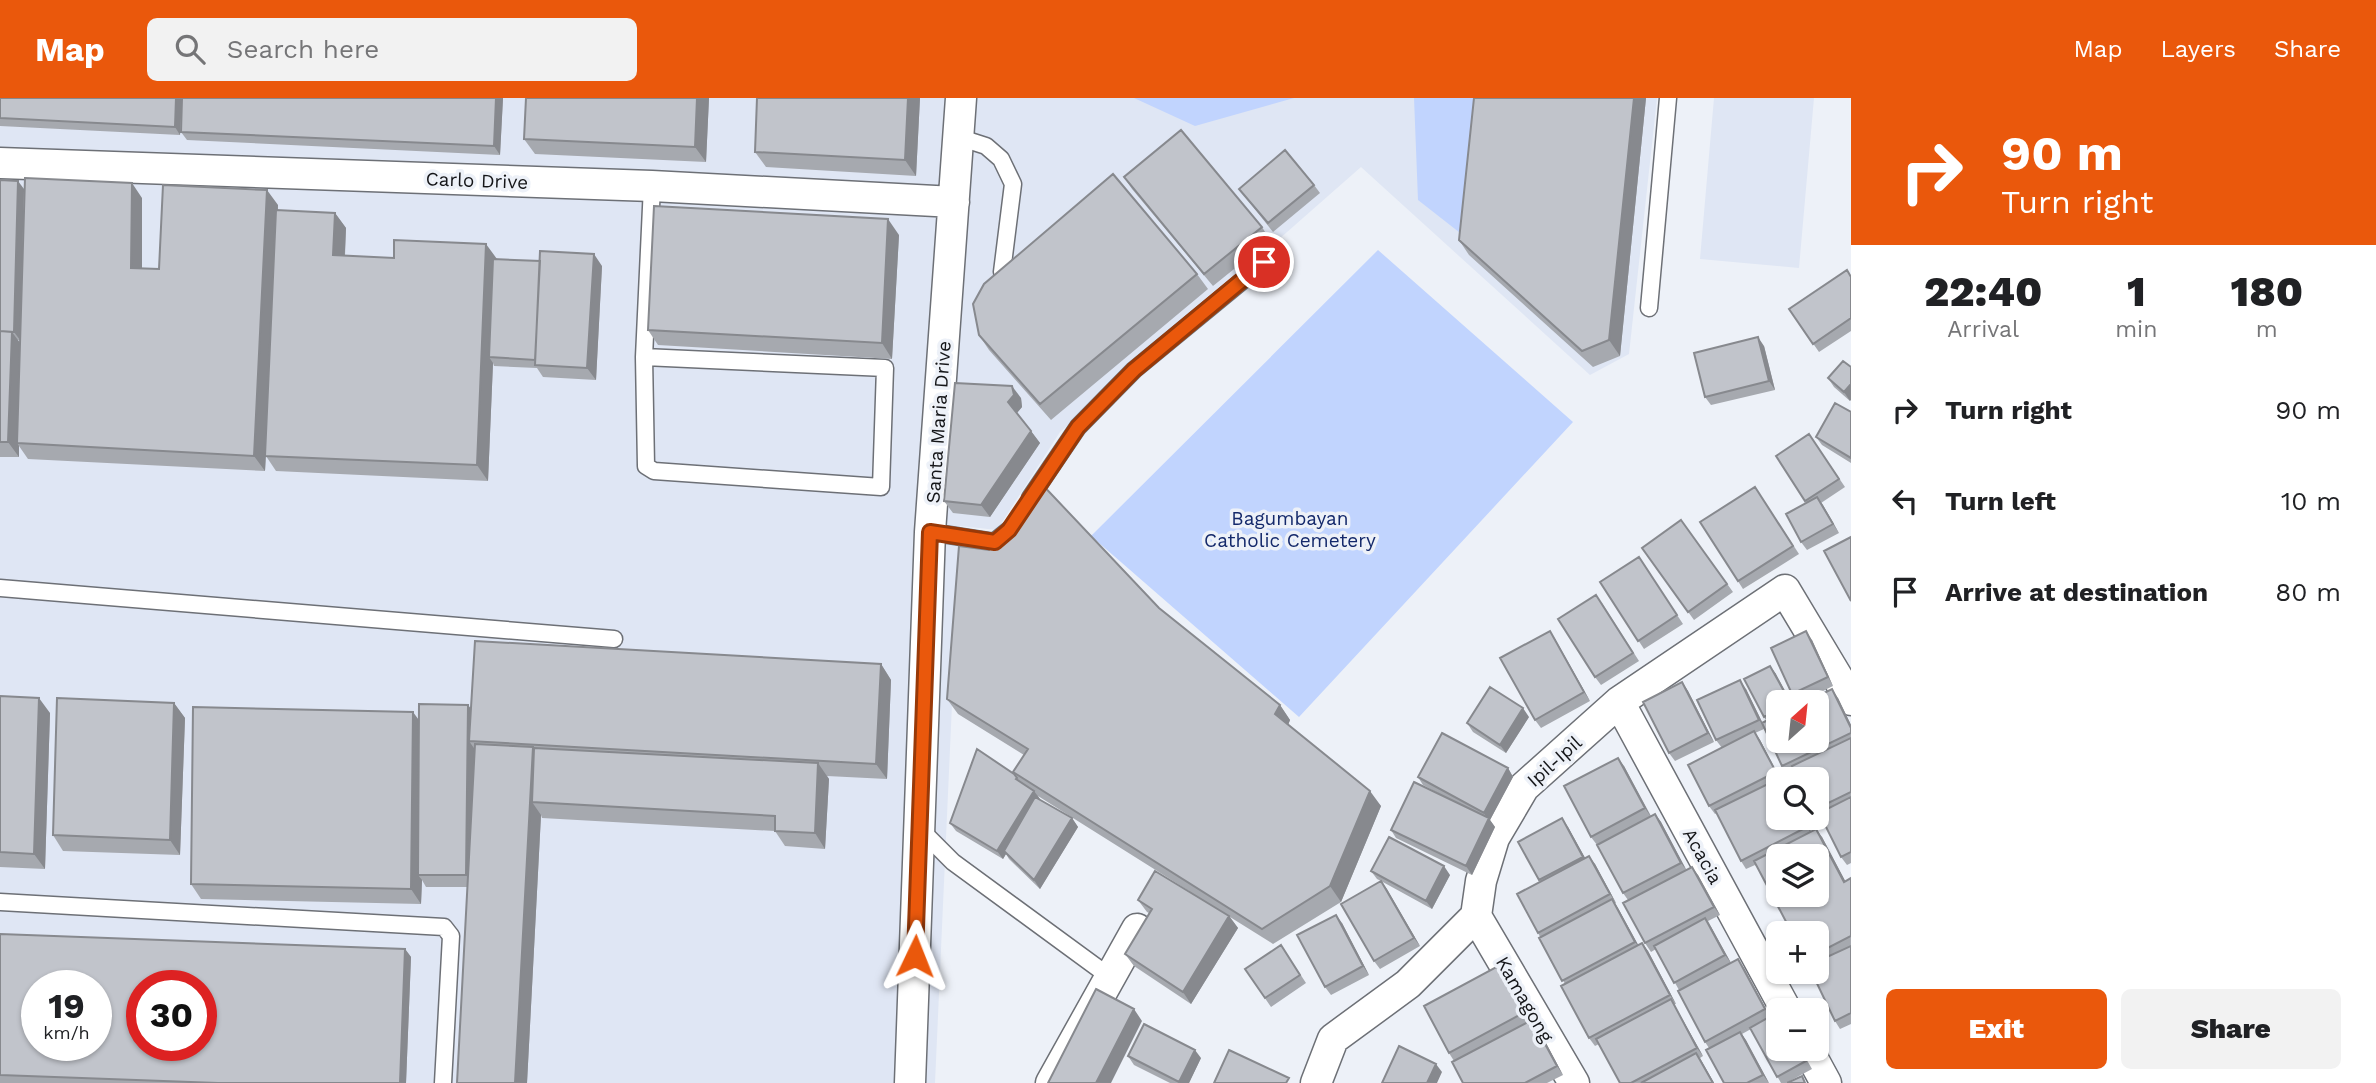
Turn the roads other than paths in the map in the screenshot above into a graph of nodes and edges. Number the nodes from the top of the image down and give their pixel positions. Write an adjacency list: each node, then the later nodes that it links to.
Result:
1 (961, 98): 3 (street, Santa Maria Drive)
2 (1668, 98): 9 (lane)
3 (958, 137): 6 (street, Santa Maria Drive); 8 (lane)
4 (0, 163): 5 (street, Carlo Drive)
5 (652, 186): 6 (street, Carlo Drive); 10 (lane)
6 (954, 202): 11 (street, Santa Maria Drive)
7 (1264, 262): 11 (lane)
8 (1002, 272)
9 (1649, 309)
10 (644, 357): 10 (lane)
11 (930, 532): 16 (street, Santa Maria Drive)
12 (0, 588): 13 (lane)
13 (614, 639)
14 (1851, 700): 15 (street, Ipil-Ipil)
15 (1619, 702): 18 (street, Ipil-Ipil); 21 (street, Acacia)
16 (920, 829): 20 (lane); 24 (street, Santa Maria Drive)
17 (0, 901): 23 (lane)
18 (1476, 916): 26 (street); 27 (street, Kamagong)
19 (1137, 929): 20 (street)
20 (1110, 977): 25 (street)
21 (1779, 998)
22 (1814, 1061): 28 (street)
23 (443, 1083)
24 (910, 1083)
25 (1051, 1083)
26 (1315, 1083)
27 (1574, 1083)
28 (1826, 1083)

